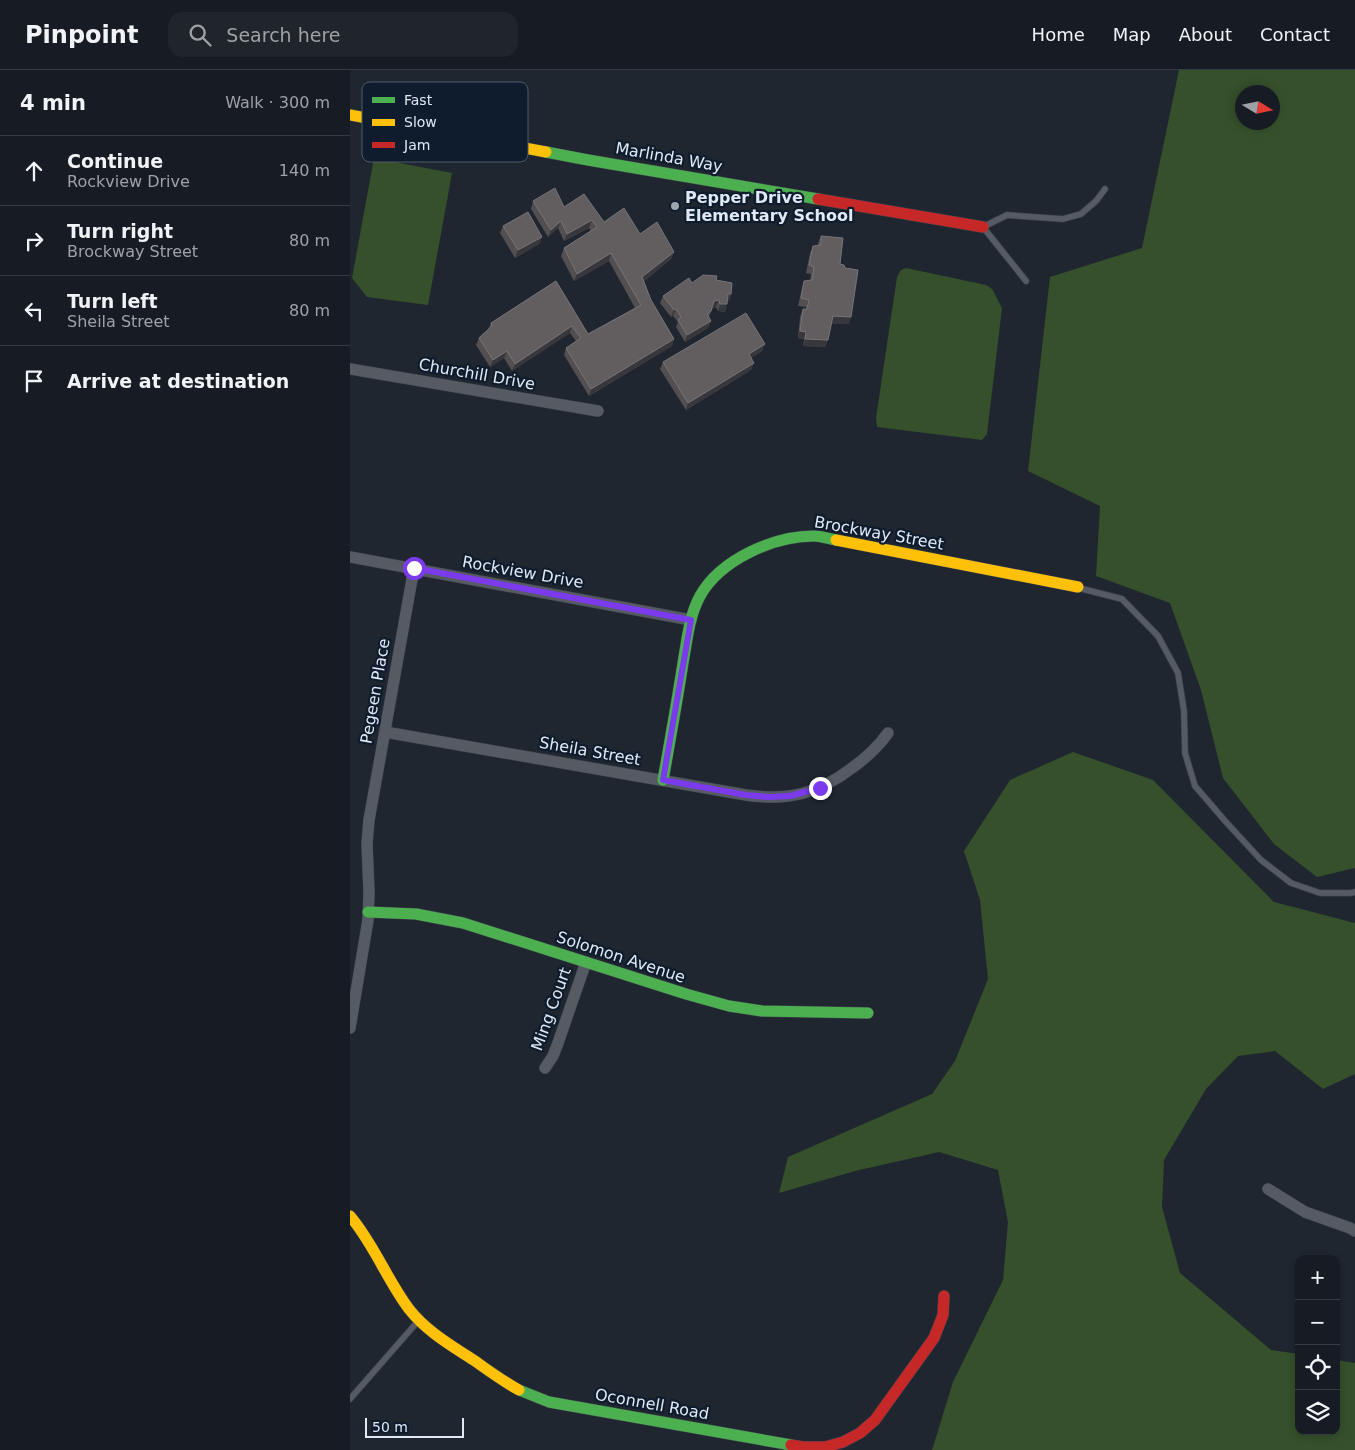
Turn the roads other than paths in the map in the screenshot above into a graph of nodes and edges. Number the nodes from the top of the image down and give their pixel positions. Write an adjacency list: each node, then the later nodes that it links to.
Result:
1 (528, 148): 3 (street, Marlinda Way)
2 (1105, 189): 3 (lane)
3 (983, 227): 4 (lane)
4 (1026, 281)
5 (350, 370): 6 (street, Churchill Drive)
6 (598, 411)
7 (350, 557): 8 (street, Rockview Drive)
8 (414, 568): 10 (street, Rockview Drive); 11 (street, Pegeen Place)
9 (1078, 587): 10 (street, Brockway Street); 14 (lane)
10 (691, 620): 13 (street, Brockway Street)
11 (384, 732): 13 (street, Sheila Street); 15 (street, Pegeen Place)
12 (888, 733): 13 (street, Sheila Street)
13 (663, 780)
14 (1355, 892)
15 (368, 912): 16 (street, Solomon Avenue); 18 (street, Pegeen Place)
16 (586, 962): 17 (street, Solomon Avenue); 19 (street, Ming Court)
17 (868, 1013)
18 (350, 1028)
19 (545, 1068)
20 (1268, 1189): 22 (street)
21 (350, 1216): 24 (street, Oconnell Road)
22 (1355, 1231)
23 (944, 1296): 24 (street, Oconnell Road)
24 (419, 1320): 25 (lane)
25 (350, 1399)

